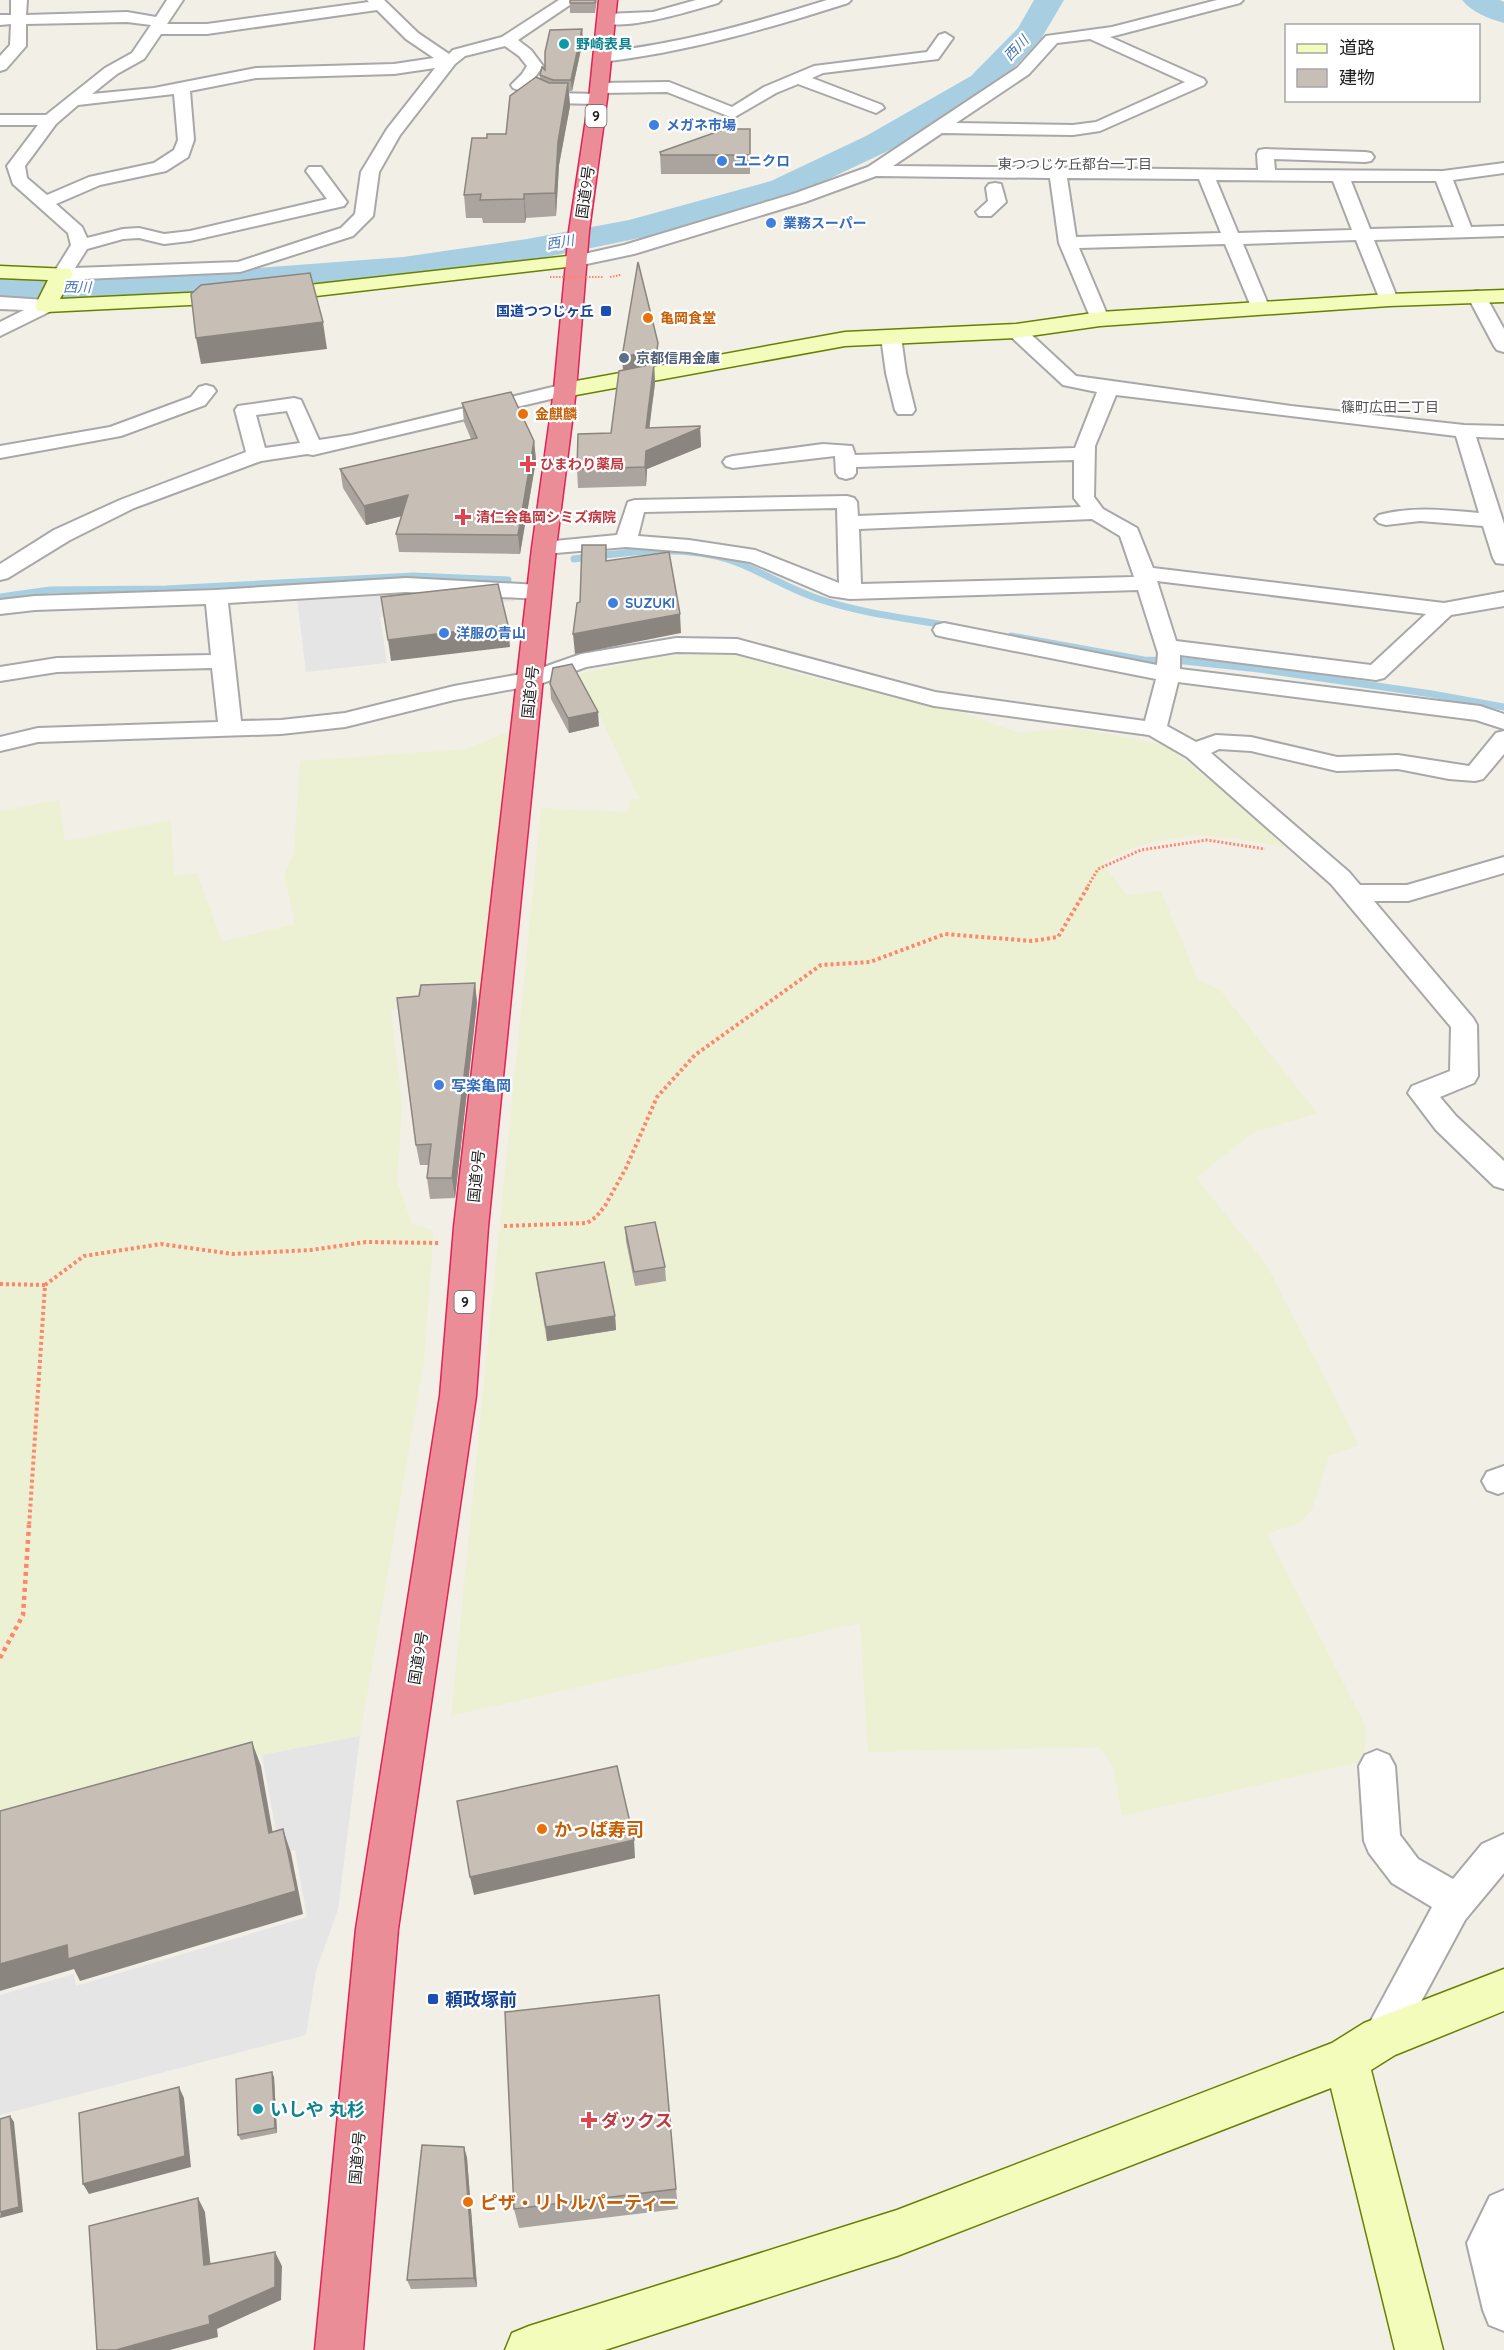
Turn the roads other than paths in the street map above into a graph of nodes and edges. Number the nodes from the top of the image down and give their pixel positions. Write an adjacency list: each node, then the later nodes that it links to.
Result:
1 (19, 0): 9 (street)
2 (175, 0): 11 (street)
3 (569, 0): 14 (street)
4 (713, 0): 8 (street)
5 (843, 0): 15 (street)
6 (1235, 0): 12 (street)
7 (378, 3): 11 (street); 16 (street)
8 (607, 10): 15 (highway, 国道9号 / 9)
9 (19, 19): 10 (street); 11 (street); 17 (street)
10 (0, 20)
11 (157, 26): 21 (street)
12 (1093, 35): 25 (street); 25 (street)
13 (945, 38): 18 (street)
14 (508, 40): 16 (street); 20 (street)
15 (602, 57): 20 (highway, 国道9号 / 9)
16 (449, 61): 19 (street); 45 (street)
17 (0, 66)
18 (796, 78): 20 (street); 22 (street)
19 (182, 87): 21 (street); 35 (street)
20 (598, 93): 43 (highway, 国道9号 / 9)
21 (72, 101): 24 (street)
22 (876, 108)
23 (0, 120): 24 (street)
24 (50, 120): 35 (street)
25 (940, 128): 28 (street)
26 (1504, 168): 33 (street)
27 (315, 171): 42 (street)
28 (874, 171): 34 (street); 43 (street)
29 (1205, 174): 30 (street); 34 (street); 40 (street)
30 (1266, 175): 31 (street); 32 (street)
31 (1340, 176): 32 (street); 39 (street)
32 (1382, 176): 33 (street)
33 (1443, 176): 37 (street)
34 (1058, 180): 36 (street); 41 (street)
35 (44, 203): 42 (street)
36 (985, 212)
37 (1464, 231): 38 (street); 39 (street)
38 (1504, 231)
39 (1361, 233): 40 (street); 48 (street)
40 (1231, 236): 41 (street); 51 (street)
41 (1068, 243): 52 (street)
42 (80, 245): 45 (street)
43 (577, 260): 49 (street); 58 (highway, 国道9号 / 9)
44 (0, 272): 45 (street)
45 (61, 276): 49 (street)
46 (1504, 296): 47 (street)
47 (1477, 297): 48 (street); 56 (street)
48 (1389, 300): 51 (street)
49 (48, 302): 50 (street); 53 (street)
50 (0, 303)
51 (1261, 309): 52 (street)
52 (1100, 319): 54 (street)
53 (0, 330)
54 (1016, 331): 55 (street); 57 (street)
55 (891, 337): 58 (street); 60 (street)
56 (1504, 346)
57 (1108, 388): 61 (street); 65 (street)
58 (565, 390): 63 (street); 74 (highway, 国道9号 / 9)
59 (206, 391): 64 (street)
60 (905, 410)
61 (1464, 431): 62 (street); 72 (street)
62 (1504, 432)
63 (312, 449): 66 (street); 66 (street)
64 (0, 452)
65 (1084, 454): 67 (street); 70 (street)
66 (257, 455): 76 (street)
67 (846, 461): 68 (street); 69 (street)
68 (733, 462)
69 (848, 512): 70 (street); 73 (street); 79 (street)
70 (1096, 513): 77 (street)
71 (1386, 519): 72 (street)
72 (1492, 520): 75 (street)
73 (626, 541): 74 (street); 79 (street)
74 (544, 548): 78 (highway, 国道9号 / 9)
75 (1504, 558)
76 (0, 573)
77 (1146, 578): 79 (street); 83 (street); 85 (street)
78 (540, 592): 80 (street); 89 (highway, 国道9号 / 9)
79 (850, 592)
80 (216, 597): 82 (street); 86 (street)
81 (1504, 598): 83 (street)
82 (0, 607)
83 (1444, 610): 85 (street)
84 (944, 630): 88 (street)
85 (1166, 646): 88 (street)
86 (224, 661): 87 (street); 91 (street)
87 (0, 674)
88 (1168, 674): 90 (street); 92 (street)
89 (532, 679): 91 (street); 92 (street); 106 (highway, 国道9号 / 9)
90 (1504, 722)
91 (230, 729): 94 (street)
92 (1155, 729): 95 (street)
93 (1504, 738): 95 (street)
94 (0, 744)
95 (1195, 752): 97 (street)
96 (1504, 865): 97 (street)
97 (1354, 893): 98 (street)
98 (1504, 1178)
99 (1377, 1766): 101 (street)
100 (1504, 1851): 101 (street)
101 (1457, 1902): 103 (street)
102 (1504, 1990): 103 (street)
103 (1363, 2050): 107 (street); 108 (street)
104 (1504, 2210): 105 (street)
105 (1504, 2310)
106 (339, 2350)
107 (529, 2350)
108 (1419, 2350)

